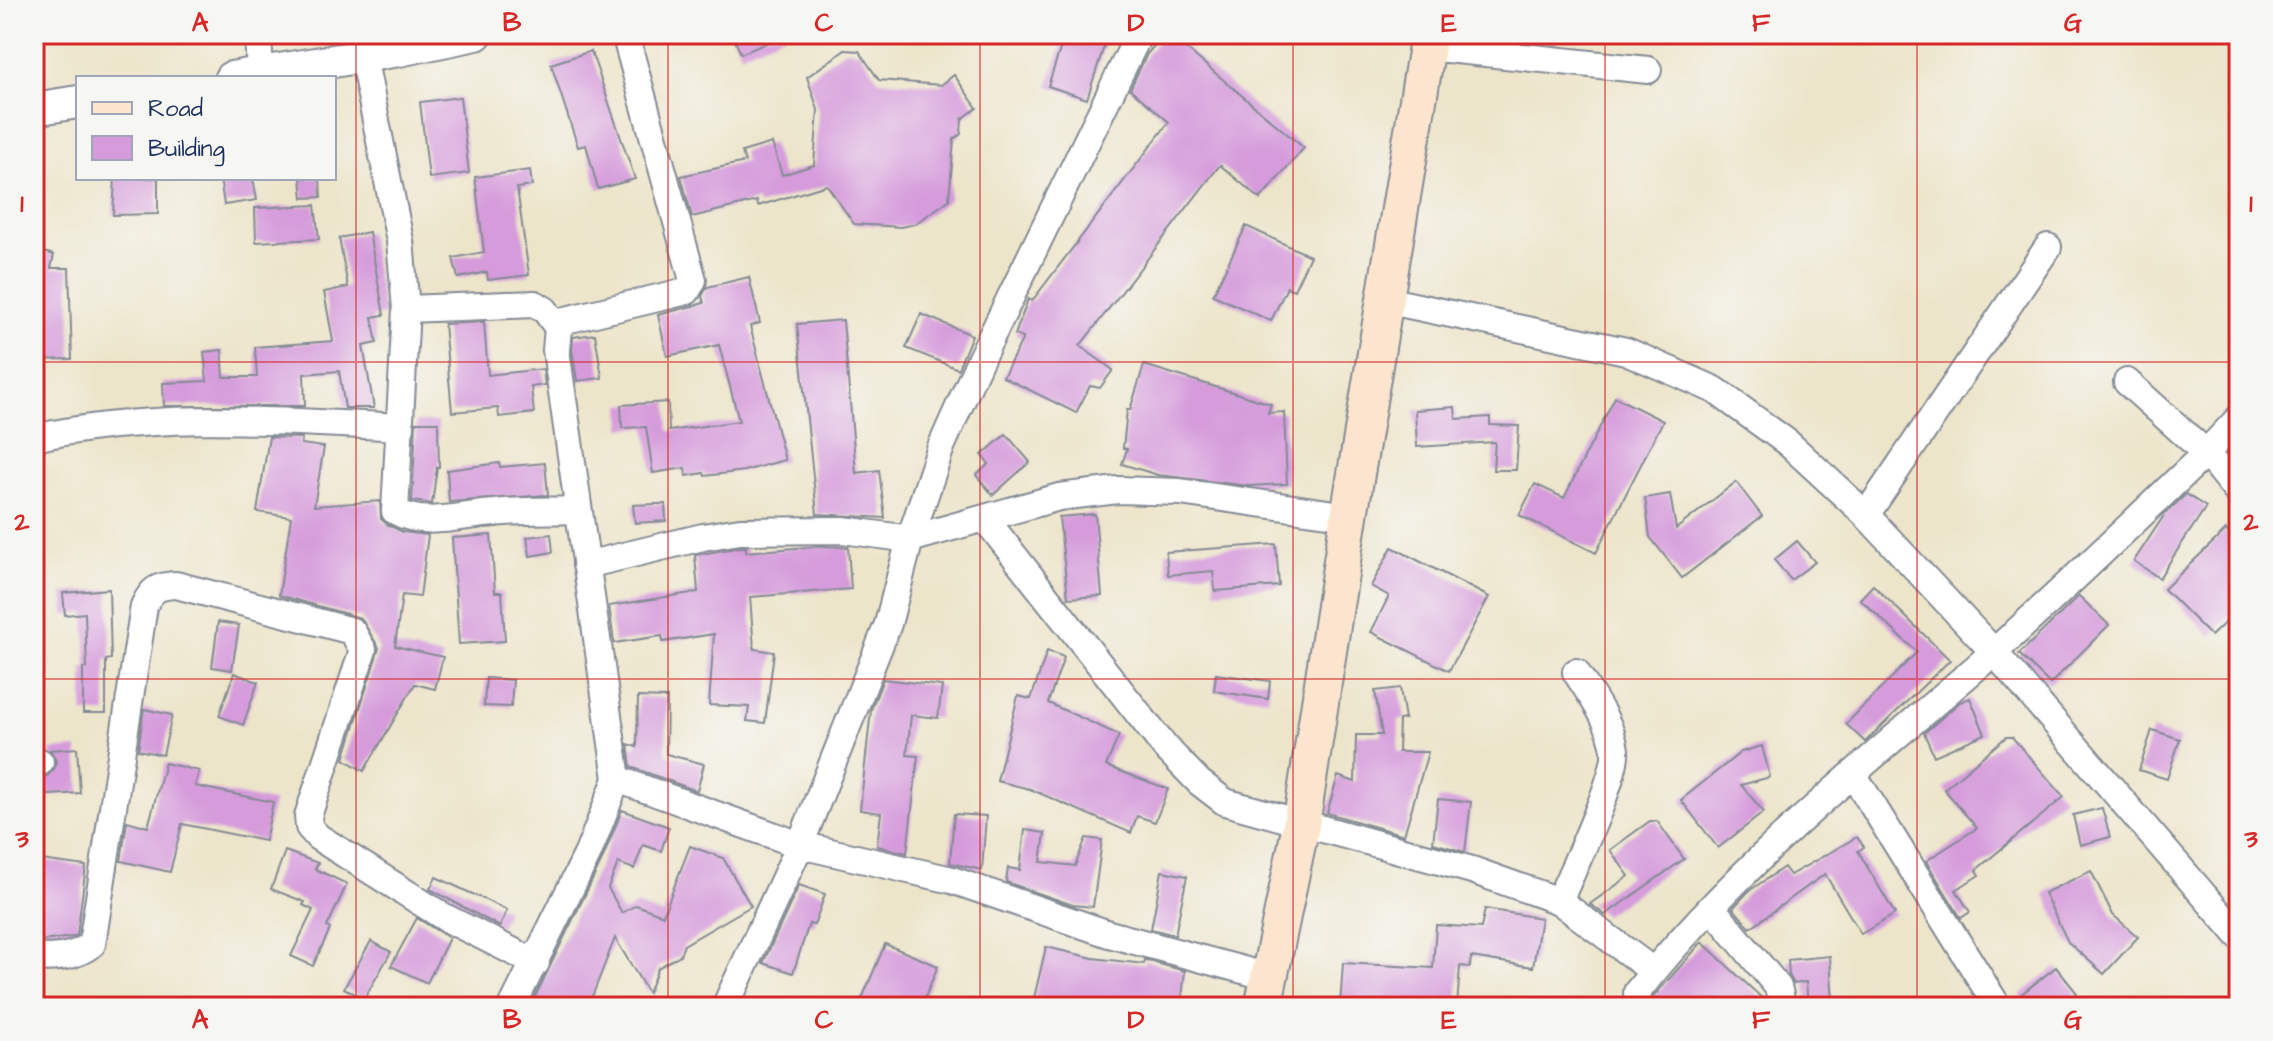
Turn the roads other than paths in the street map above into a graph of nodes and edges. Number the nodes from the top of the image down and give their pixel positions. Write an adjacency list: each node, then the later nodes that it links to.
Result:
1 (258, 34): 9 (street)
2 (476, 34): 6 (street)
3 (625, 34): 15 (street)
4 (1139, 34): 26 (street)
5 (1428, 40): 8 (street); 13 (main road)
6 (399, 42): 7 (street)
7 (363, 56): 9 (street); 14 (street)
8 (1648, 70)
9 (246, 76)
10 (76, 102): 11 (street)
11 (34, 109)
12 (2048, 247): 23 (street)
13 (1385, 300): 23 (street); 24 (main road)
14 (406, 309): 15 (street); 18 (street)
15 (558, 328): 22 (street)
16 (2127, 382): 20 (street)
17 (2239, 418): 20 (street)
18 (401, 427): 19 (street); 22 (street)
19 (34, 438)
20 (2206, 453): 21 (street); 28 (street)
21 (2239, 494)
22 (578, 510): 27 (street)
23 (1866, 515): 28 (street)
24 (1349, 516): 25 (street); 32 (main road)
25 (986, 520): 26 (street); 32 (street)
26 (910, 539): 27 (street); 33 (street)
27 (586, 565): 31 (street)
28 (1994, 652): 30 (street); 36 (street)
29 (1576, 672): 34 (street)
30 (1853, 774): 35 (street); 45 (street)
31 (617, 779): 33 (street); 38 (street)
32 (1301, 825): 34 (street); 40 (main road)
33 (800, 845): 40 (street); 41 (street)
34 (1559, 901): 39 (street)
35 (1712, 908): 39 (street); 44 (street)
36 (2239, 936)
37 (34, 958): 38 (street)
38 (536, 963): 42 (street)
39 (1653, 971): 43 (street)
40 (1266, 992)
41 (733, 1004)
42 (512, 1007)
43 (1638, 1007)
44 (1783, 1007)
45 (1998, 1007)

